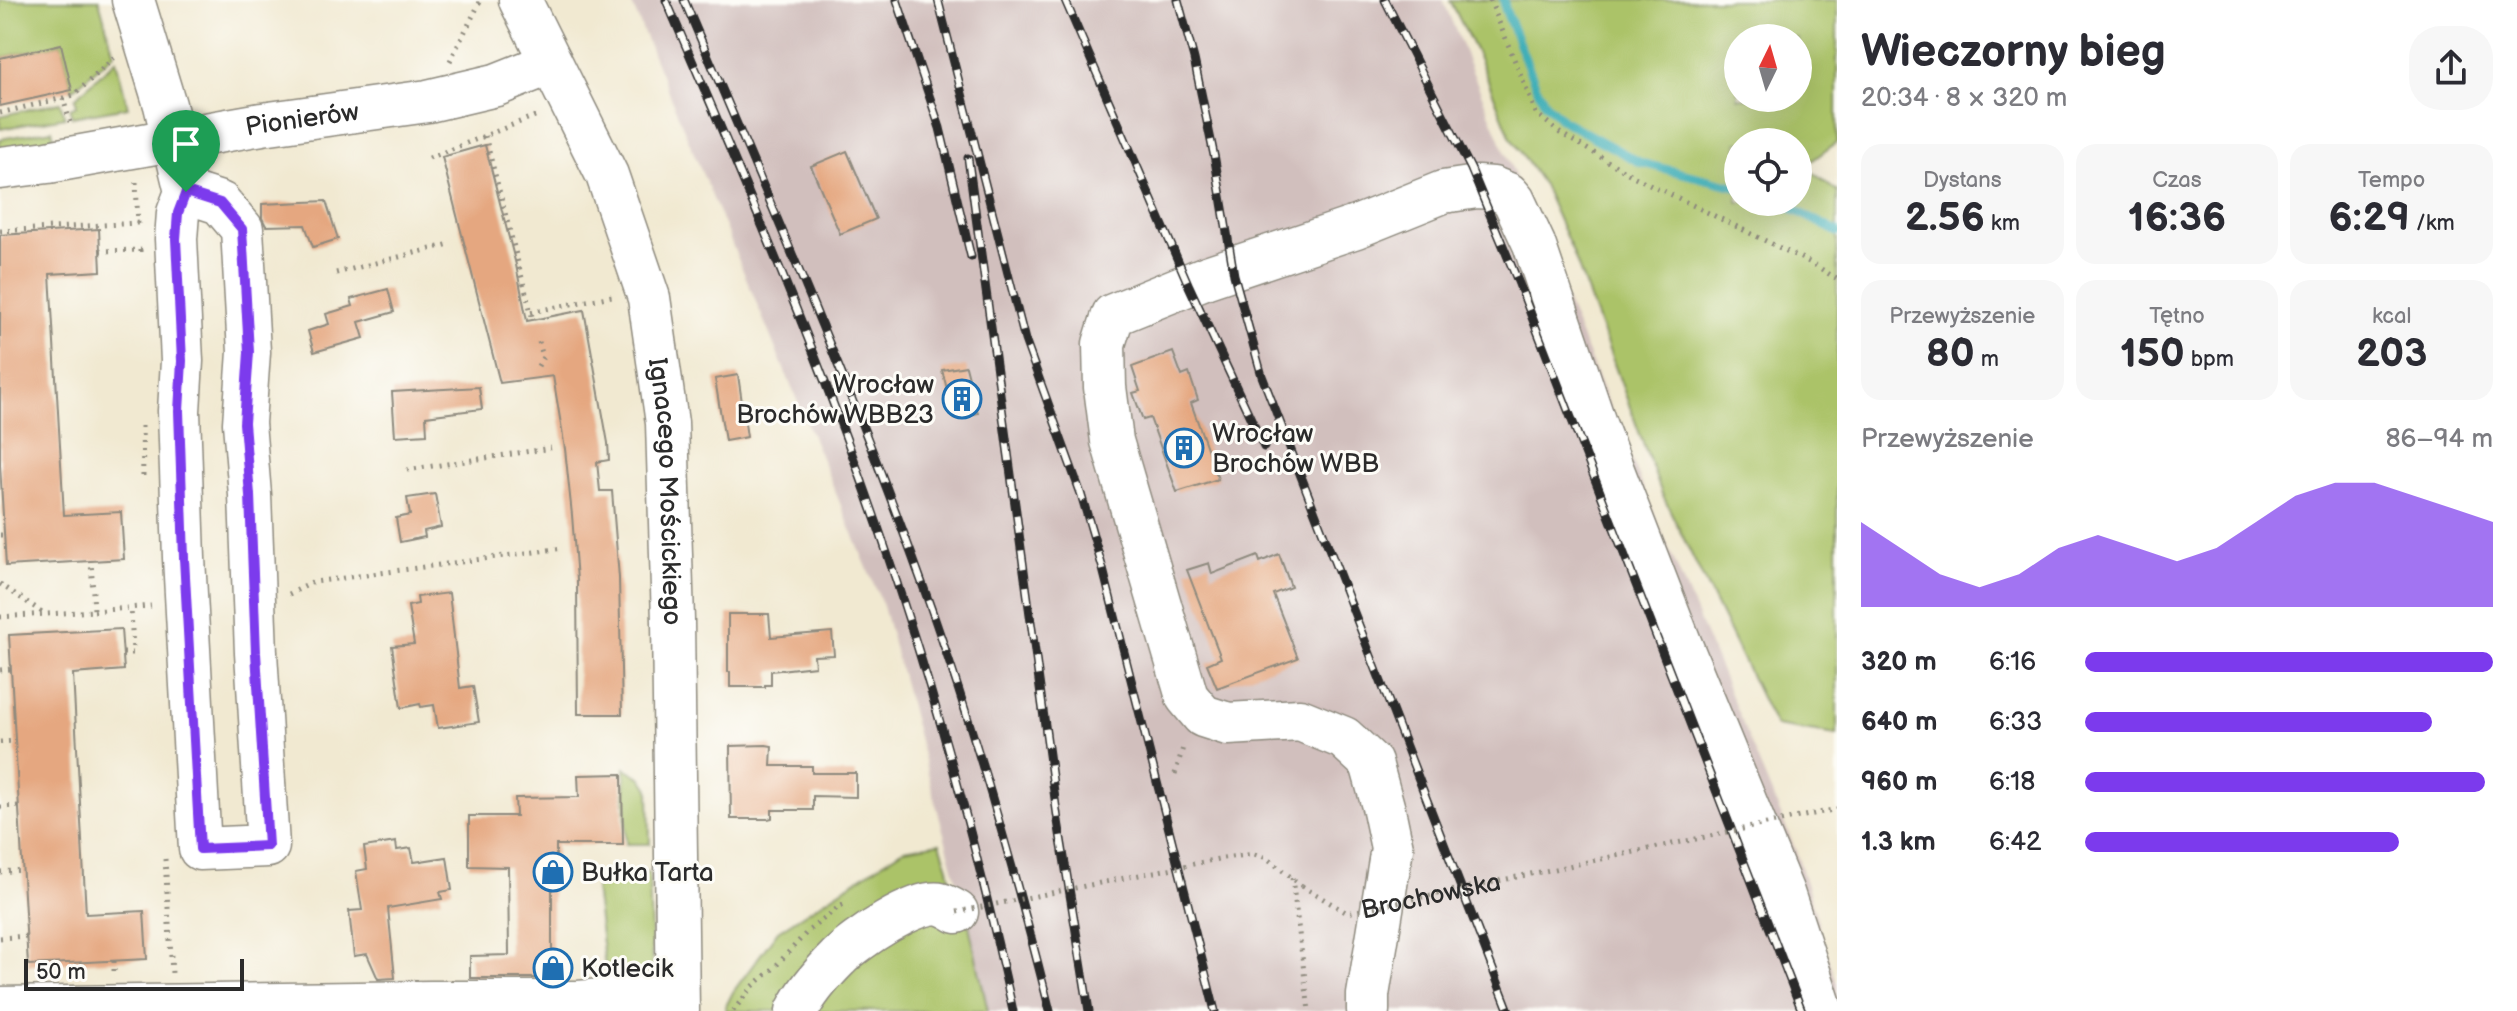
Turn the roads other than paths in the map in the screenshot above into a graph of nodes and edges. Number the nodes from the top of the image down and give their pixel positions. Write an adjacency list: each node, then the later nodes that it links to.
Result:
1 (133, 0): 4 (street)
2 (520, 0): 3 (street, Ignacego Mościckiego)
3 (551, 63): 4 (street, Pionierów); 8 (street, Ignacego Mościckiego)
4 (173, 139): 5 (street, Pionierów); 6 (street)
5 (0, 168)
6 (186, 192): 6 (street)
7 (957, 912): 11 (street)
8 (678, 1002): 9 (street)
9 (431, 1006): 10 (street)
10 (0, 1008)
11 (797, 1011)
12 (1368, 1011): 13 (street)
13 (1822, 1011)

